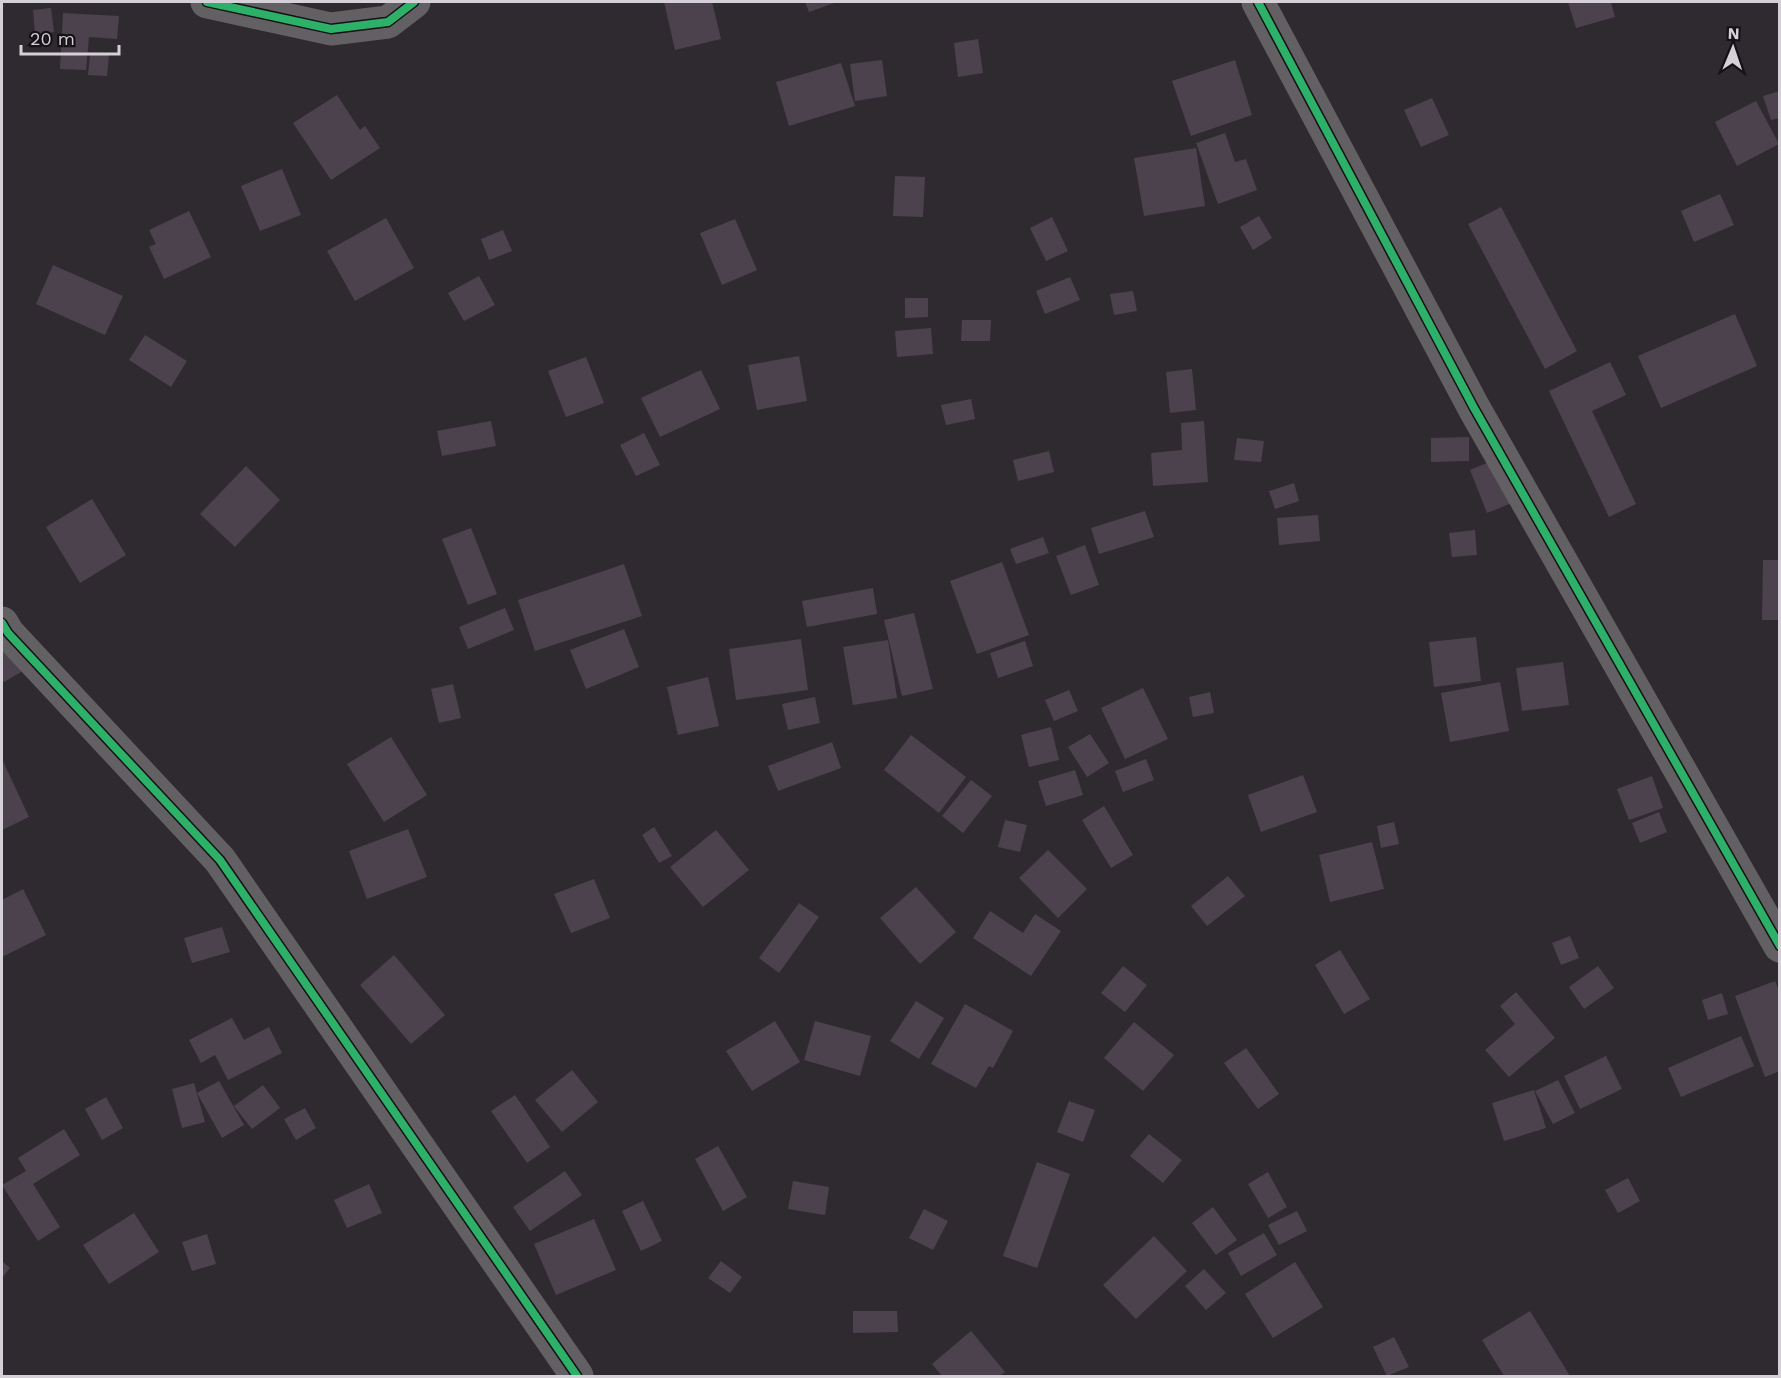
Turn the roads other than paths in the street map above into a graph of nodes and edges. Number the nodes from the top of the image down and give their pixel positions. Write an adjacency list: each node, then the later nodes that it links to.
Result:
1 (207, 2): 2 (street)
2 (414, 2)
3 (1258, 2): 5 (street)
4 (2, 623): 6 (street)
5 (1779, 946)
6 (577, 1377)

